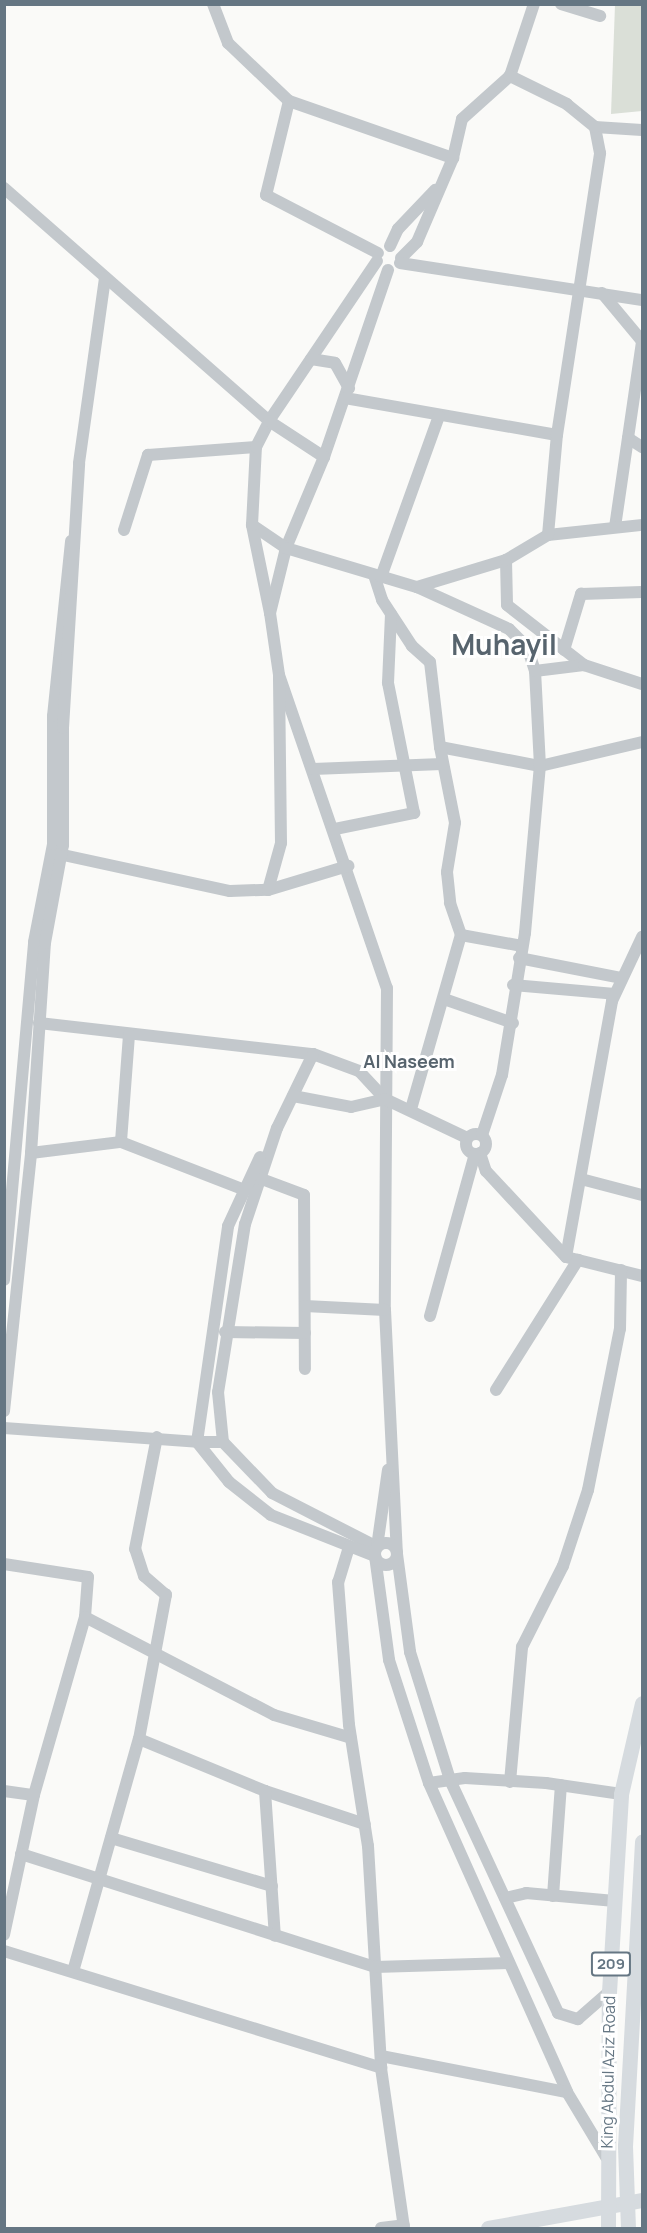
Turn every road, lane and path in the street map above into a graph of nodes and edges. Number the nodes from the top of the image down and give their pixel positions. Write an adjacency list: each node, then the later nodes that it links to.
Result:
1 (213, 4): 6 (street)
2 (534, 4): 5 (street)
3 (561, 4): 4 (street)
4 (600, 16)
5 (510, 76): 7 (street); 9 (street)
6 (289, 101): 9 (street); 13 (street)
7 (595, 127): 8 (street); 17 (street)
8 (642, 130)
9 (453, 158): 10 (street)
10 (440, 184): 12 (street); 14 (street)
11 (4, 188): 16 (street)
12 (390, 246): 13 (street); 14 (street)
13 (377, 257): 15 (street); 21 (street)
14 (401, 261): 15 (street); 17 (street)
15 (388, 270): 22 (street)
16 (105, 278): 24 (street); 54 (street)
17 (579, 289): 18 (street); 25 (street)
18 (602, 293): 19 (street); 20 (street)
19 (640, 296)
20 (642, 347): 26 (street)
21 (311, 359): 22 (street); 24 (street)
22 (347, 393): 23 (street); 29 (street)
23 (439, 416): 25 (street); 37 (street)
24 (269, 421): 27 (street); 29 (street)
25 (557, 435): 34 (street)
26 (628, 438): 28 (street); 32 (street)
27 (256, 447): 30 (street); 33 (street)
28 (642, 447)
29 (324, 457): 35 (street)
30 (252, 525): 35 (street); 40 (street)
31 (642, 525): 32 (street)
32 (615, 527): 34 (street)
33 (124, 530)
34 (548, 536): 36 (street)
35 (286, 548): 37 (street); 40 (street)
36 (506, 560): 38 (street); 42 (street)
37 (377, 575): 38 (street); 41 (street)
38 (417, 587): 44 (street)
39 (642, 592): 42 (street)
40 (270, 613): 45 (street)
41 (391, 614): 48 (street); 50 (street)
42 (564, 650): 43 (street)
43 (584, 665): 44 (street); 46 (street)
44 (535, 671): 51 (street)
45 (279, 675): 52 (street); 56 (street)
46 (642, 684)
47 (642, 742): 51 (street)
48 (440, 747): 49 (street); 51 (street)
49 (442, 764): 50 (street); 57 (street)
50 (400, 766): 52 (street); 53 (street)
51 (540, 766): 59 (street)
52 (313, 769): 53 (street)
53 (335, 830): 55 (street)
54 (56, 854): 56 (street); 65 (street); 85 (street)
55 (348, 866): 56 (street); 70 (street)
56 (268, 891)
57 (461, 935): 59 (street); 64 (street)
58 (642, 937): 60 (street)
59 (520, 952): 61 (street); 62 (street)
60 (638, 957): 61 (street)
61 (622, 978): 63 (street)
62 (513, 985): 63 (street); 66 (street)
63 (615, 994): 79 (street)
64 (444, 999): 66 (street); 71 (street)
65 (39, 1023): 67 (street); 76 (street)
66 (513, 1023): 73 (street)
67 (129, 1035): 68 (street); 75 (street)
68 (313, 1054): 69 (street); 70 (street)
69 (293, 1096): 70 (street); 72 (street)
70 (385, 1099): 71 (street); 87 (street)
71 (411, 1109): 74 (street)
72 (277, 1128): 78 (street); 80 (street)
73 (482, 1135): 74 (street); 77 (street)
74 (467, 1138): 77 (street)
75 (122, 1142): 76 (street); 80 (street)
76 (31, 1154): 93 (street)
77 (477, 1154): 82 (street); 88 (street)
78 (259, 1178): 86 (street); 89 (street)
79 (581, 1179): 81 (street); 82 (street)
80 (242, 1189): 96 (street)
81 (642, 1195)
82 (572, 1258): 83 (street); 92 (street)
83 (621, 1270): 84 (street); 109 (street)
84 (642, 1274)
85 (4, 1280)
86 (304, 1306): 87 (street); 90 (street)
87 (385, 1310): 98 (street)
88 (430, 1316)
89 (225, 1332): 90 (street); 97 (street)
90 (305, 1333): 91 (street)
91 (305, 1370)
92 (496, 1390)
93 (4, 1410)
94 (4, 1428): 95 (street)
95 (157, 1437): 96 (street); 104 (street)
96 (197, 1442): 97 (street); 99 (street)
97 (223, 1442): 100 (street)
98 (391, 1455): 100 (street); 101 (street)
99 (349, 1546): 100 (street); 107 (street)
100 (376, 1552): 101 (street); 101 (street); 110 (street)
101 (397, 1554): 108 (street)
102 (4, 1564): 103 (street)
103 (85, 1617): 104 (street); 115 (street)
104 (155, 1654): 106 (street); 107 (street)
105 (642, 1703): 114 (main road, King Abdul Aziz Road / 209)
106 (139, 1738): 113 (street); 117 (street)
107 (351, 1738): 116 (street)
108 (450, 1780): 109 (street); 110 (street); 123 (street)
109 (510, 1782): 111 (street)
110 (429, 1783): 130 (street)
111 (561, 1785): 114 (street); 122 (street)
112 (4, 1791): 115 (street)
113 (265, 1791): 116 (street); 121 (street)
114 (621, 1794): 124 (main road, King Abdul Aziz Road / 209)
115 (34, 1796): 119 (street)
116 (364, 1824): 131 (street)
117 (111, 1838): 120 (street); 121 (street)
118 (642, 1841): 125 (main road, King Abdul Aziz Road / 209)
119 (21, 1854): 120 (street); 127 (street)
120 (99, 1880): 128 (street); 132 (street)
121 (272, 1886): 128 (street)
122 (553, 1896): 123 (street); 124 (street)
123 (505, 1898): 133 (street)
124 (615, 1901): 133 (main road, King Abdul Aziz Road / 209)
125 (638, 1912): 126 (main road); 134 (main road, King Abdul Aziz Road / 209)
126 (642, 1931)
127 (4, 1935)
128 (275, 1936): 131 (street)
129 (4, 1951): 132 (street)
130 (509, 1963): 131 (street); 138 (street)
131 (375, 1967): 136 (street)
132 (74, 1968): 136 (street)
133 (609, 1992): 134 (main road); 139 (main road, King Abdul Aziz Road / 209)
134 (638, 1993): 137 (main road, King Abdul Aziz Road / 209)
135 (642, 2051): 137 (main road)
136 (381, 2062): 138 (street); 142 (street)
137 (629, 2073): 146 (main road, King Abdul Aziz Road / 209)
138 (567, 2092): 139 (street)
139 (606, 2157): 145 (main road, King Abdul Aziz Road / 209)
140 (642, 2200): 144 (main road)
141 (642, 2222): 145 (main road)
142 (404, 2227): 143 (street)
143 (381, 2229)
144 (488, 2229)
145 (609, 2229)
146 (628, 2229)

